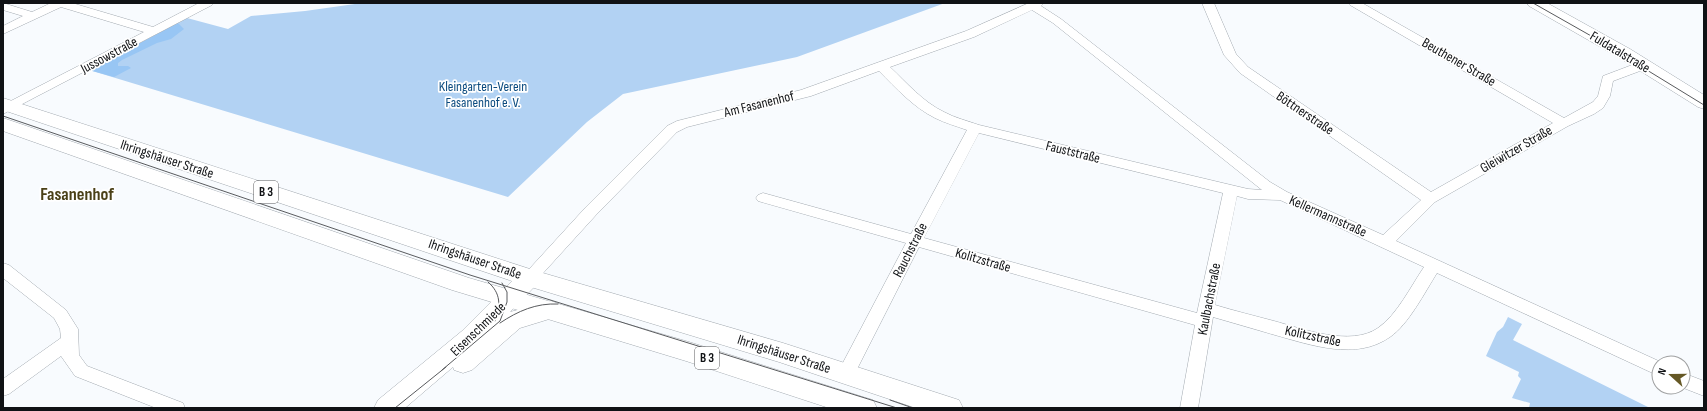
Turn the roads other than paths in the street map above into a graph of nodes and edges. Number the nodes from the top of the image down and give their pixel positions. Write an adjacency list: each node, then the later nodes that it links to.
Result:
1 (208, 3): 9 (street, Jussowstraße)
2 (1208, 3): 19 (street, Böttnerstraße)
3 (1354, 3): 14 (street, Beuthener Straße)
4 (1535, 3): 10 (street, Fuldatalstraße)
5 (1036, 4): 11 (street, Am Fasanenhof); 17 (street, Kellermannstraße)
6 (3, 6): 7 (street)
7 (33, 16): 8 (street); 9 (street)
8 (3, 30)
9 (154, 31): 13 (street, Jussowstraße)
10 (1644, 65): 12 (street, Fuldatalstraße); 14 (street, Gleiwitzer Straße)
11 (882, 66): 15 (street, Fauststraße); 24 (street, Am Fasanenhof)
12 (1704, 103)
13 (5, 111): 24 (main road, Ihringshäuser Straße / B 3); 25 (main road, Ihringshäuser Straße / B 3)
14 (1563, 123): 19 (street, Gleiwitzer Straße)
15 (975, 128): 16 (street, Fauststraße); 20 (street, Rauchstraße)
16 (1231, 190): 17 (street, Fauststraße); 26 (street, Kaulbachstraße)
17 (1282, 195): 21 (street, Kellermannstraße)
18 (763, 198): 20 (street, Kolitzstraße)
19 (1430, 199): 21 (street, Gleiwitzer Straße)
20 (915, 240): 26 (street, Kolitzstraße); 29 (street, Rauchstraße)
21 (1386, 242): 22 (street, Kellermannstraße)
22 (1434, 265): 26 (street, Kolitzstraße); 28 (street, Kellermannstraße)
23 (3, 269): 27 (street)
24 (529, 278): 25 (street, Eisenschmiede); 29 (main road, Ihringshäuser Straße / B 3)
25 (515, 308): 33 (main road, Ihringshäuser Straße / B 3); 35 (street, Eisenschmiede); 36 (street, Eisenschmiede)
26 (1205, 315): 39 (street, Kaulbachstraße)
27 (68, 341): 31 (street); 34 (street)
28 (1651, 365)
29 (846, 374): 38 (main road, Ihringshäuser Straße / B 3)
30 (1691, 383): 32 (street)
31 (3, 389)
32 (1704, 389)
33 (832, 403): 37 (main road, Ihringshäuser Straße / B 3)
34 (176, 408)
35 (387, 408)
36 (408, 408)
37 (863, 408)
38 (949, 408)
39 (1189, 408)

